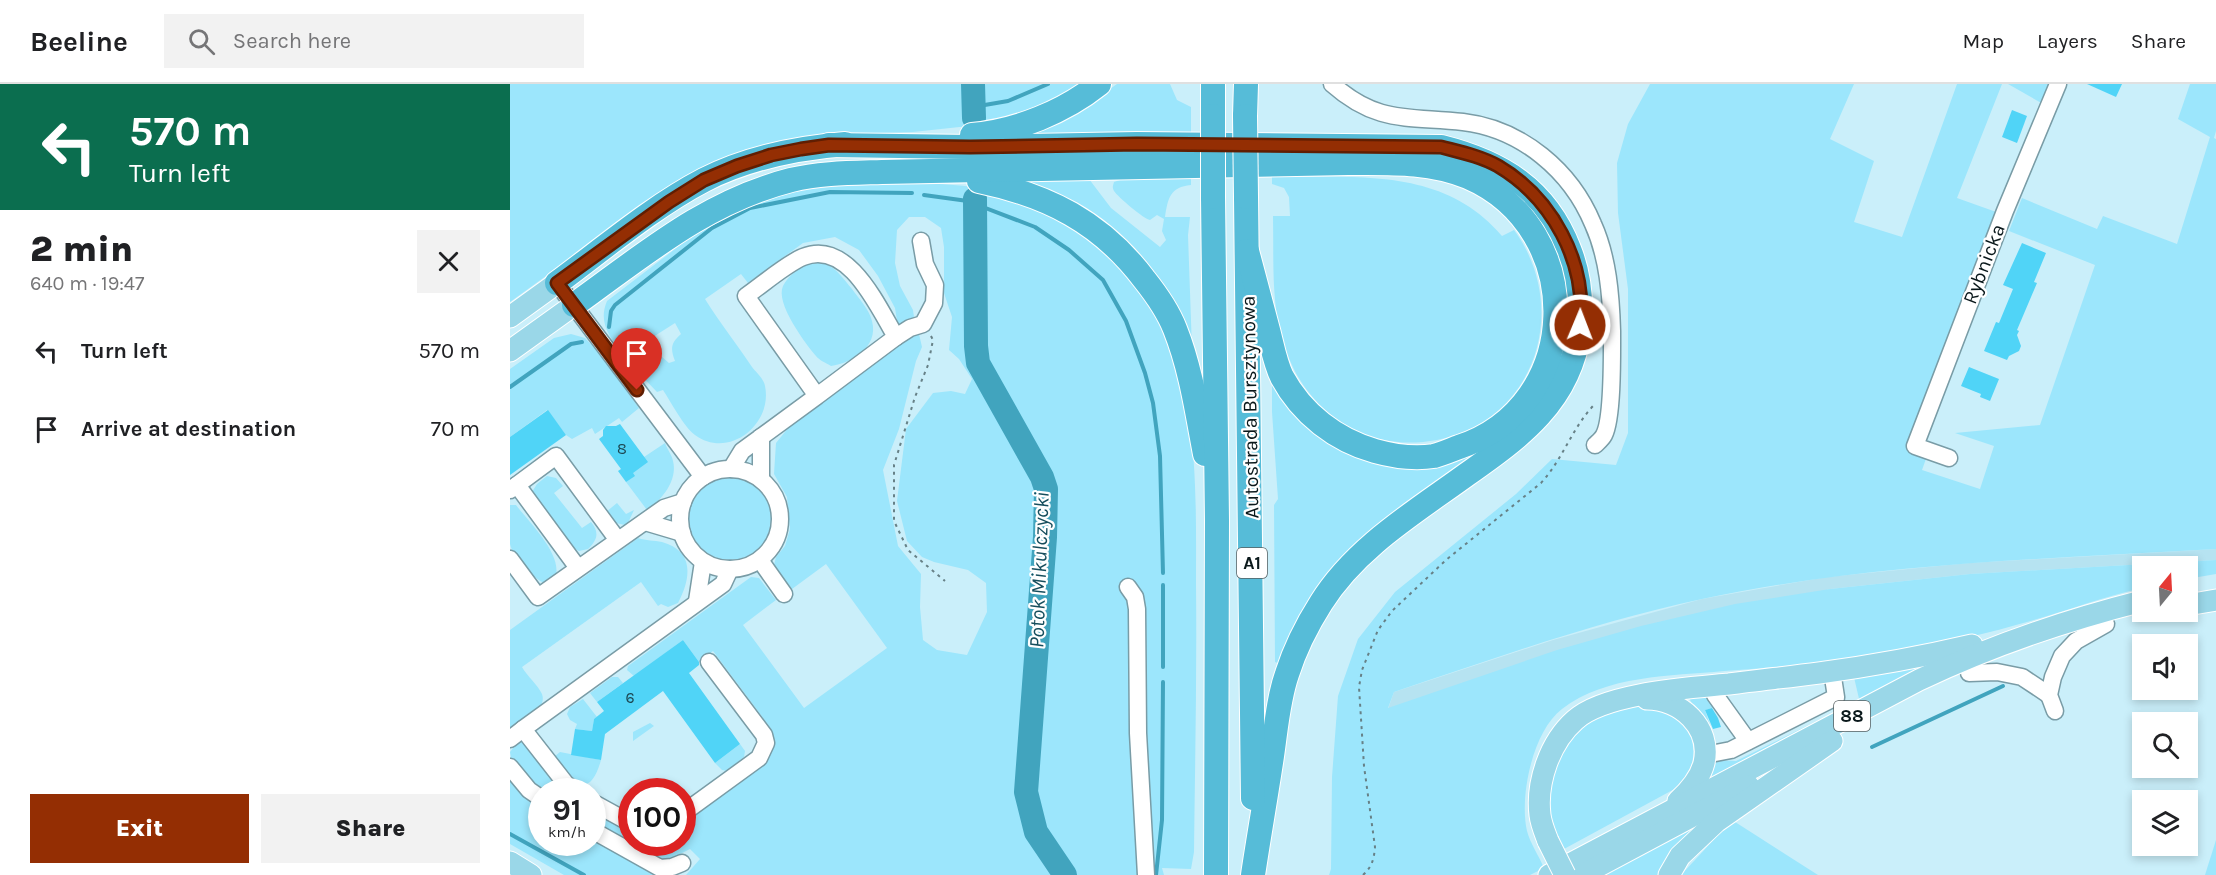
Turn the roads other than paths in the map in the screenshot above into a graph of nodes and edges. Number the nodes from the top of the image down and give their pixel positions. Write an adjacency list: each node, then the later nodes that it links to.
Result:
1 (1099, 84): 6 (highway)
2 (1214, 84): 24 (highway, Autostrada Bursztynowa / A1, bridge)
3 (1246, 84): 9 (highway, Autostrada Bursztynowa / A1, bridge)
4 (1332, 84): 17 (street)
5 (2058, 84): 18 (street, Rybnicka)
6 (829, 145): 10 (highway); 64 (highway)
7 (938, 172): 9 (highway); 11 (highway); 24 (highway)
8 (921, 241): 13 (street)
9 (1247, 251): 64 (highway, Autostrada Bursztynowa / A1)
10 (557, 283): 11 (street); 12 (main road)
11 (574, 305): 14 (main road); 20 (street)
12 (510, 317)
13 (896, 337): 15 (street); 15 (street)
14 (510, 351)
15 (817, 396): 16 (street)
16 (762, 437): 19 (street); 21 (street)
17 (1595, 445)
18 (1949, 458)
19 (731, 469): 20 (street); 21 (street)
20 (703, 477): 23 (street)
21 (761, 479): 29 (street)
22 (513, 488): 27 (street); 31 (street)
23 (683, 501): 25 (street); 26 (street)
24 (1218, 521): 63 (highway, Autostrada Bursztynowa / A1)
25 (645, 522): 26 (street); 27 (street)
26 (682, 533): 30 (street)
27 (618, 539): 31 (street)
28 (510, 559): 31 (street)
29 (760, 560): 32 (street); 36 (street)
30 (704, 562): 32 (street); 38 (street)
31 (578, 568)
32 (730, 569): 38 (street)
33 (2216, 586): 35 (main road)
34 (1128, 587): 62 (street)
35 (2198, 589)
36 (784, 594)
37 (2216, 600): 39 (main road)
38 (697, 601): 49 (street)
39 (2198, 603)
40 (2132, 604): 43 (main road, 88)
41 (2132, 617): 42 (main road, 88)
42 (2106, 624): 46 (main road, 88); 46 (street)
43 (2045, 627): 45 (main road); 57 (main road, 88)
44 (709, 662): 56 (street)
45 (1832, 671): 47 (main road); 50 (street)
46 (1969, 673): 51 (main road, 88)
47 (1714, 685): 48 (main road); 50 (street)
48 (1623, 699): 52 (main road); 66 (main road, bridge)
49 (516, 734): 54 (street)
50 (1748, 741): 52 (street)
51 (1832, 741): 67 (main road, 88); 68 (main road)
52 (1705, 755): 57 (main road)
53 (510, 767): 55 (street)
54 (560, 778)
55 (528, 789)
56 (696, 804)
57 (1663, 814): 65 (main road, 88)
58 (606, 838): 60 (street)
59 (510, 862): 61 (main road)
60 (682, 863)
61 (531, 875)
62 (1146, 875)
63 (1216, 875)
64 (1252, 875)
65 (1549, 875)
66 (1565, 875)
67 (1582, 875)
68 (1669, 875)

